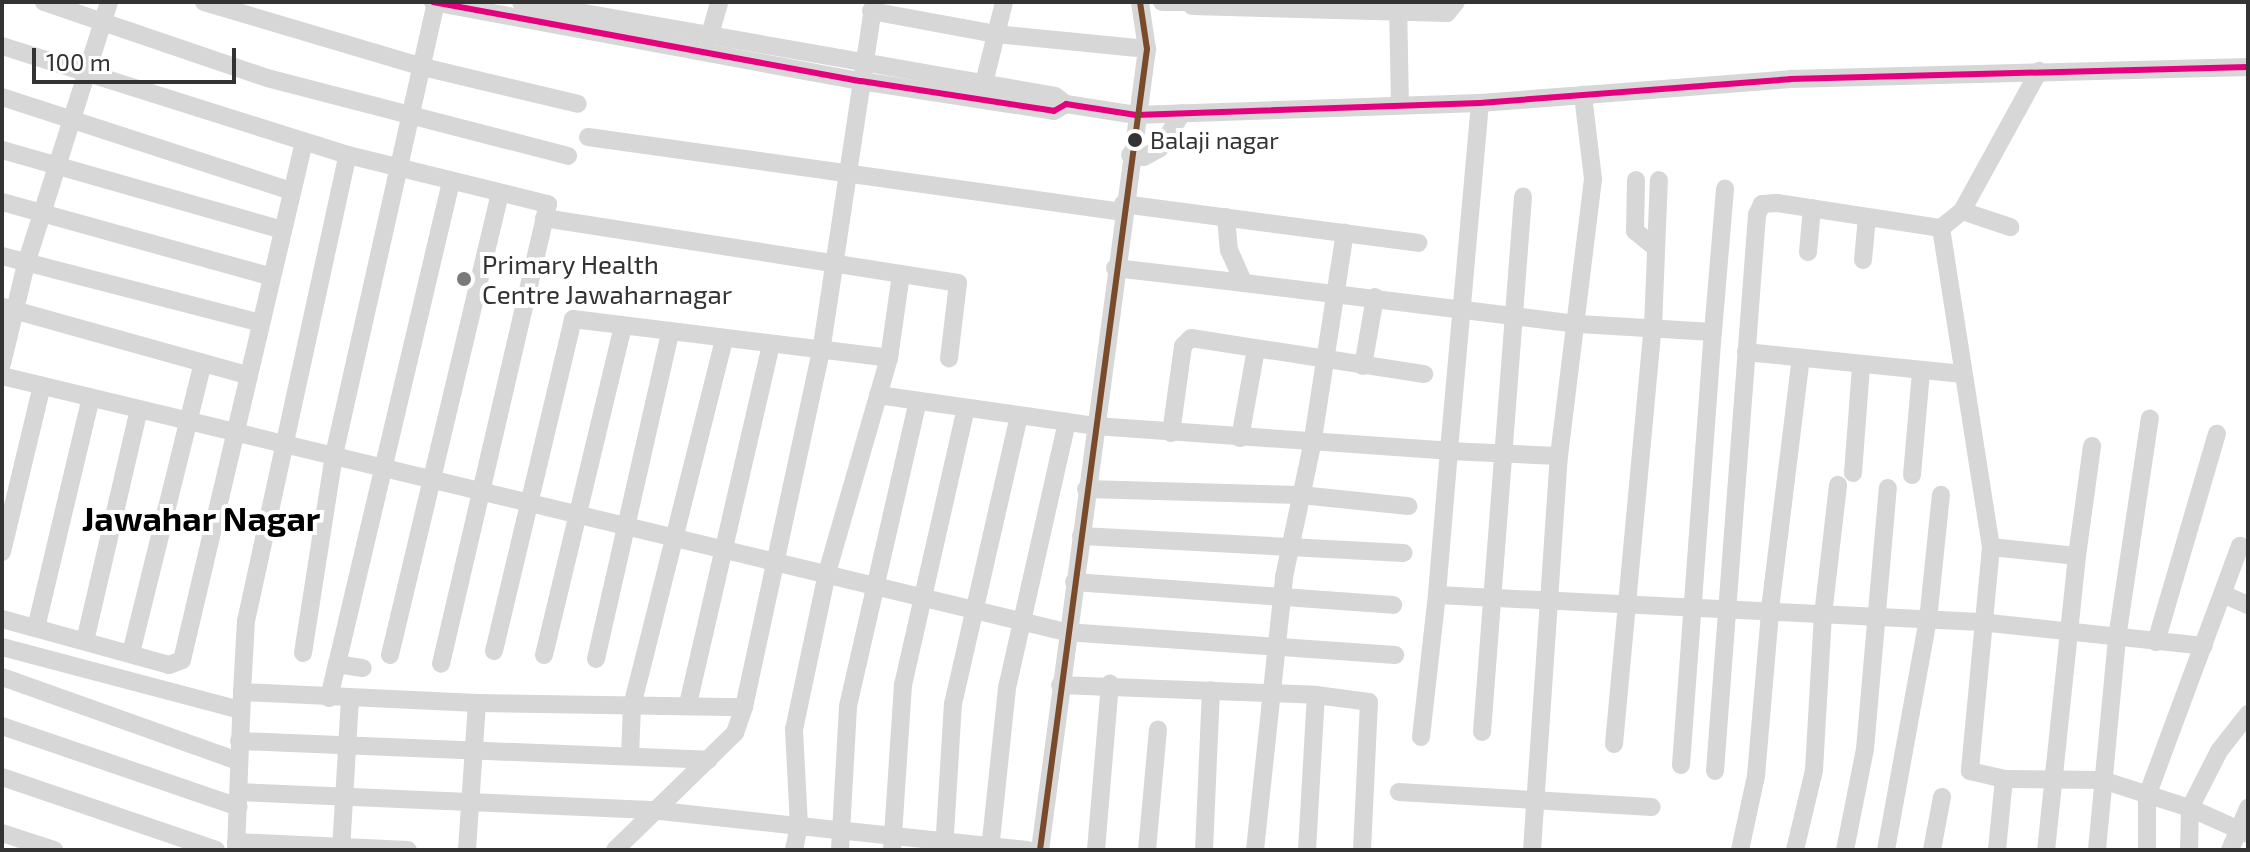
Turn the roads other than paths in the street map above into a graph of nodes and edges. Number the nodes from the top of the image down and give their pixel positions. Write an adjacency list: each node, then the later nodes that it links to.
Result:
1 (44, 2): 17 (street)
2 (109, 2): 17 (street)
3 (204, 2): 22 (street)
4 (435, 2): 22 (street); 26 (street)
5 (521, 2): 12 (street)
6 (719, 2): 19 (street)
7 (1004, 2): 18 (street)
8 (1140, 2): 21 (street)
9 (1162, 2): 11 (street)
10 (1456, 2): 16 (street)
11 (1192, 4): 14 (street)
12 (557, 5): 19 (street)
13 (872, 6): 18 (street); 26 (street)
14 (1265, 6): 15 (street)
15 (1314, 6): 16 (street)
16 (1398, 6): 33 (street)
17 (101, 21): 24 (street); 35 (street)
18 (995, 34): 21 (street); 27 (street)
19 (709, 38): 26 (street)
20 (2, 46): 24 (street)
21 (1147, 49): 36 (street)
22 (423, 67): 31 (street); 35 (street)
23 (2248, 67): 25 (street)
24 (86, 69): 37 (street); 39 (street)
25 (2039, 71): 28 (street); 57 (street)
26 (862, 73): 27 (street); 32 (street); 46 (street)
27 (984, 83): 32 (street)
28 (1583, 95): 30 (street); 83 (street)
29 (2, 97): 37 (street)
30 (1480, 103): 33 (street); 80 (street)
31 (578, 104)
32 (1066, 104): 36 (street)
33 (1400, 105): 34 (street)
34 (1182, 113): 36 (street); 42 (street)
35 (411, 115): 43 (street); 45 (street)
36 (1136, 115): 42 (street)
37 (71, 117): 44 (street); 51 (street)
38 (588, 137): 46 (street)
39 (304, 142): 41 (street); 51 (street)
40 (2, 150): 44 (street)
41 (348, 155): 45 (street); 121 (street)
42 (1130, 155): 55 (street)
43 (568, 156)
44 (56, 164): 58 (street); 64 (street)
45 (398, 168): 49 (street); 126 (street)
46 (847, 172): 55 (street); 72 (street)
47 (1636, 180): 67 (street)
48 (1659, 180): 67 (street)
49 (451, 181): 52 (street); 128 (street)
50 (1725, 189): 86 (street)
51 (291, 191): 64 (street)
52 (500, 193): 61 (street); 131 (street)
53 (1523, 197): 81 (street)
54 (2, 202): 58 (street)
55 (1123, 208): 59 (street); 73 (street)
56 (1812, 208): 60 (street); 68 (street); 92 (street)
57 (1962, 211): 62 (street); 63 (street)
58 (42, 212): 71 (street); 75 (street)
59 (1226, 217): 65 (street); 76 (street)
60 (1867, 217): 63 (street); 70 (street)
61 (544, 218): 72 (street); 135 (street)
62 (2010, 227)
63 (1941, 228): 103 (street)
64 (280, 229): 75 (street)
65 (1345, 233): 66 (street); 77 (street)
66 (1418, 243)
67 (1656, 248): 85 (street)
68 (1808, 252)
69 (2, 256): 71 (street)
70 (1863, 260)
71 (26, 264): 79 (street); 82 (street)
72 (834, 264): 74 (street); 91 (street)
73 (1115, 268): 76 (street); 116 (street)
74 (901, 274): 93 (street); 94 (street)
75 (269, 276): 82 (street)
76 (1244, 283): 77 (street)
77 (1336, 293): 78 (street); 96 (street)
78 (1375, 297): 80 (street); 99 (street)
79 (8, 308): 97 (street); 98 (street)
80 (1460, 308): 81 (street); 124 (street)
81 (1517, 315): 83 (street); 125 (street)
82 (258, 322): 104 (street)
83 (1579, 324): 85 (street); 127 (street)
84 (623, 327): 87 (street); 138 (street); 140 (street)
85 (1653, 327): 86 (street); 161 (street)
86 (1713, 332): 165 (street)
87 (670, 333): 88 (street); 141 (street)
88 (724, 341): 89 (street); 143 (street)
89 (771, 345): 91 (street); 147 (street)
90 (1256, 349): 96 (street); 118 (street); 120 (street)
91 (821, 352): 93 (street); 151 (street)
92 (1746, 352): 95 (street); 166 (street)
93 (889, 358): 107 (street)
94 (949, 358)
95 (1801, 358): 100 (street); 167 (street)
96 (1325, 361): 99 (street); 122 (street)
97 (203, 363): 104 (street); 114 (street)
98 (2, 364)
99 (1363, 366): 102 (street)
100 (1861, 366): 101 (street); 129 (street)
101 (1921, 372): 103 (street); 130 (street)
102 (1424, 374)
103 (1963, 374): 146 (street)
104 (247, 375): 117 (street)
105 (2, 376): 106 (street)
106 (42, 386): 108 (street); 148 (street)
107 (878, 395): 109 (street); 152 (street)
108 (91, 397): 111 (street); 174 (street)
109 (918, 401): 110 (street); 154 (street)
110 (966, 408): 112 (street); 158 (street)
111 (139, 409): 114 (street); 178 (street)
112 (1019, 415): 115 (street); 164 (street)
113 (2150, 418): 177 (street)
114 (188, 420): 117 (street); 184 (street)
115 (1067, 422): 116 (street); 171 (street)
116 (1095, 426): 118 (street); 134 (street)
117 (234, 432): 121 (street); 184 (street)
118 (1171, 433): 120 (street)
119 (2217, 434): 179 (street)
120 (1240, 438): 122 (street)
121 (285, 444): 126 (street); 201 (street)
122 (1312, 445): 124 (street); 136 (street)
123 (2092, 446): 150 (street)
124 (1449, 451): 125 (street); 157 (street)
125 (1502, 452): 127 (street); 159 (street)
126 (334, 455): 128 (street); 185 (street)
127 (1559, 456): 160 (street)
128 (384, 467): 131 (street); 190 (street)
129 (1853, 473)
130 (1912, 475)
131 (433, 479): 135 (street); 186 (street)
132 (1838, 485): 168 (street)
133 (1888, 488): 169 (street)
134 (1086, 489): 136 (street); 142 (street)
135 (481, 491): 138 (street); 191 (street)
136 (1301, 495): 139 (street); 144 (street)
137 (1941, 495): 172 (street)
138 (529, 502): 140 (street); 183 (street)
139 (1408, 506)
140 (576, 513): 141 (street); 187 (street)
141 (626, 525): 143 (street); 189 (street)
142 (1081, 536): 144 (street); 153 (street)
143 (676, 537): 147 (street); 204 (street)
144 (1290, 545): 149 (street); 156 (street)
145 (2240, 546): 155 (street)
146 (1991, 547): 150 (street); 173 (street)
147 (723, 548): 151 (street); 203 (street)
148 (2, 552)
149 (1404, 553)
150 (2077, 556): 175 (street)
151 (774, 561): 152 (street); 205 (street)
152 (827, 573): 154 (street); 235 (street)
153 (1074, 582): 156 (street); 176 (street)
154 (874, 584): 158 (street); 236 (street)
155 (2223, 594): 163 (street); 181 (street)
156 (1282, 595): 162 (street); 180 (street)
157 (1437, 595): 159 (street); 210 (street)
158 (924, 597): 164 (street); 239 (street)
159 (1492, 598): 160 (street); 209 (street)
160 (1552, 602): 161 (street); 229 (street)
161 (1625, 604): 165 (street); 212 (street)
162 (1393, 605)
163 (2248, 605)
164 (973, 608): 171 (street); 240 (street)
165 (1694, 608): 166 (street); 218 (street)
166 (1727, 610): 167 (street); 219 (street)
167 (1771, 612): 168 (street); 260 (street)
168 (1823, 615): 169 (street); 261 (street)
169 (1877, 617): 172 (street); 262 (street)
170 (2, 619): 174 (street)
171 (1022, 620): 176 (street); 242 (street)
172 (1928, 620): 173 (street); 263 (street)
173 (1980, 622): 175 (street); 221 (street)
174 (36, 628): 178 (street)
175 (2070, 631): 177 (street); 223 (street)
176 (1066, 632): 180 (street); 195 (street)
177 (2117, 638): 179 (street); 222 (street)
178 (85, 641): 184 (street)
179 (2156, 642): 181 (street)
180 (1275, 644): 188 (street); 197 (street)
181 (2204, 646): 225 (street)
182 (2, 647): 201 (street)
183 (494, 651)
184 (131, 653)
185 (303, 653)
186 (390, 655)
187 (544, 655)
188 (1395, 655)
189 (596, 659)
190 (337, 664): 192 (street); 199 (street)
191 (441, 664)
192 (363, 668)
193 (2, 677): 217 (street)
194 (1110, 684): 195 (street); 196 (street); 253 (street)
195 (1060, 685): 252 (street)
196 (1211, 690): 197 (street); 255 (street)
197 (1269, 692): 198 (street); 256 (street)
198 (1316, 695): 257 (street); 258 (street)
199 (329, 698): 200 (street); 201 (street)
200 (350, 699): 202 (street); 213 (street)
201 (241, 701): 211 (street)
202 (477, 703): 204 (street); 214 (street)
203 (688, 704): 204 (street); 205 (street)
204 (632, 706): 215 (street)
205 (744, 707): 216 (street)
206 (2248, 714): 232 (street)
207 (2, 726): 228 (street)
208 (1158, 730): 254 (street)
209 (1482, 732)
210 (1421, 737)
211 (239, 741): 213 (street); 217 (street)
212 (1614, 744)
213 (350, 746): 214 (street); 226 (street)
214 (473, 750): 215 (street); 230 (street)
215 (630, 756): 216 (street)
216 (709, 760): 234 (street)
217 (238, 761): 228 (street)
218 (1681, 765)
219 (1715, 771)
220 (2, 777): 245 (street)
221 (2004, 779): 223 (street); 265 (street)
222 (2102, 780): 223 (street); 225 (street); 267 (street)
223 (2052, 781): 266 (street)
224 (1399, 792): 229 (street)
225 (2147, 796): 232 (street); 268 (street)
226 (345, 797): 228 (street); 230 (street); 243 (street)
227 (1942, 797): 264 (street)
228 (238, 799): 241 (street)
229 (1537, 799): 231 (street); 259 (street)
230 (471, 801): 234 (street); 247 (street)
231 (1652, 807)
232 (2190, 808): 237 (street); 269 (street)
233 (2248, 808): 237 (street)
234 (651, 810): 235 (street); 248 (street)
235 (799, 826): 236 (street); 249 (street)
236 (842, 828): 239 (street); 250 (street)
237 (2243, 831): 270 (street)
238 (2, 833): 244 (street)
239 (893, 842): 240 (street)
240 (944, 845): 242 (street)
241 (236, 846): 243 (street)
242 (990, 848): 251 (street)
243 (341, 849): 246 (street)
244 (54, 850)
245 (216, 850)
246 (408, 850)
247 (467, 850)
248 (615, 850)
249 (794, 850)
250 (840, 850)
251 (1028, 850)
252 (1040, 850)
253 (1096, 850)
254 (1147, 850)
255 (1204, 850)
256 (1255, 850)
257 (1307, 850)
258 (1362, 850)
259 (1532, 850)
260 (1740, 850)
261 (1795, 850)
262 (1845, 850)
263 (1886, 850)
264 (1932, 850)
265 (1997, 850)
266 (2046, 850)
267 (2097, 850)
268 (2147, 850)
269 (2189, 850)
270 (2230, 850)

